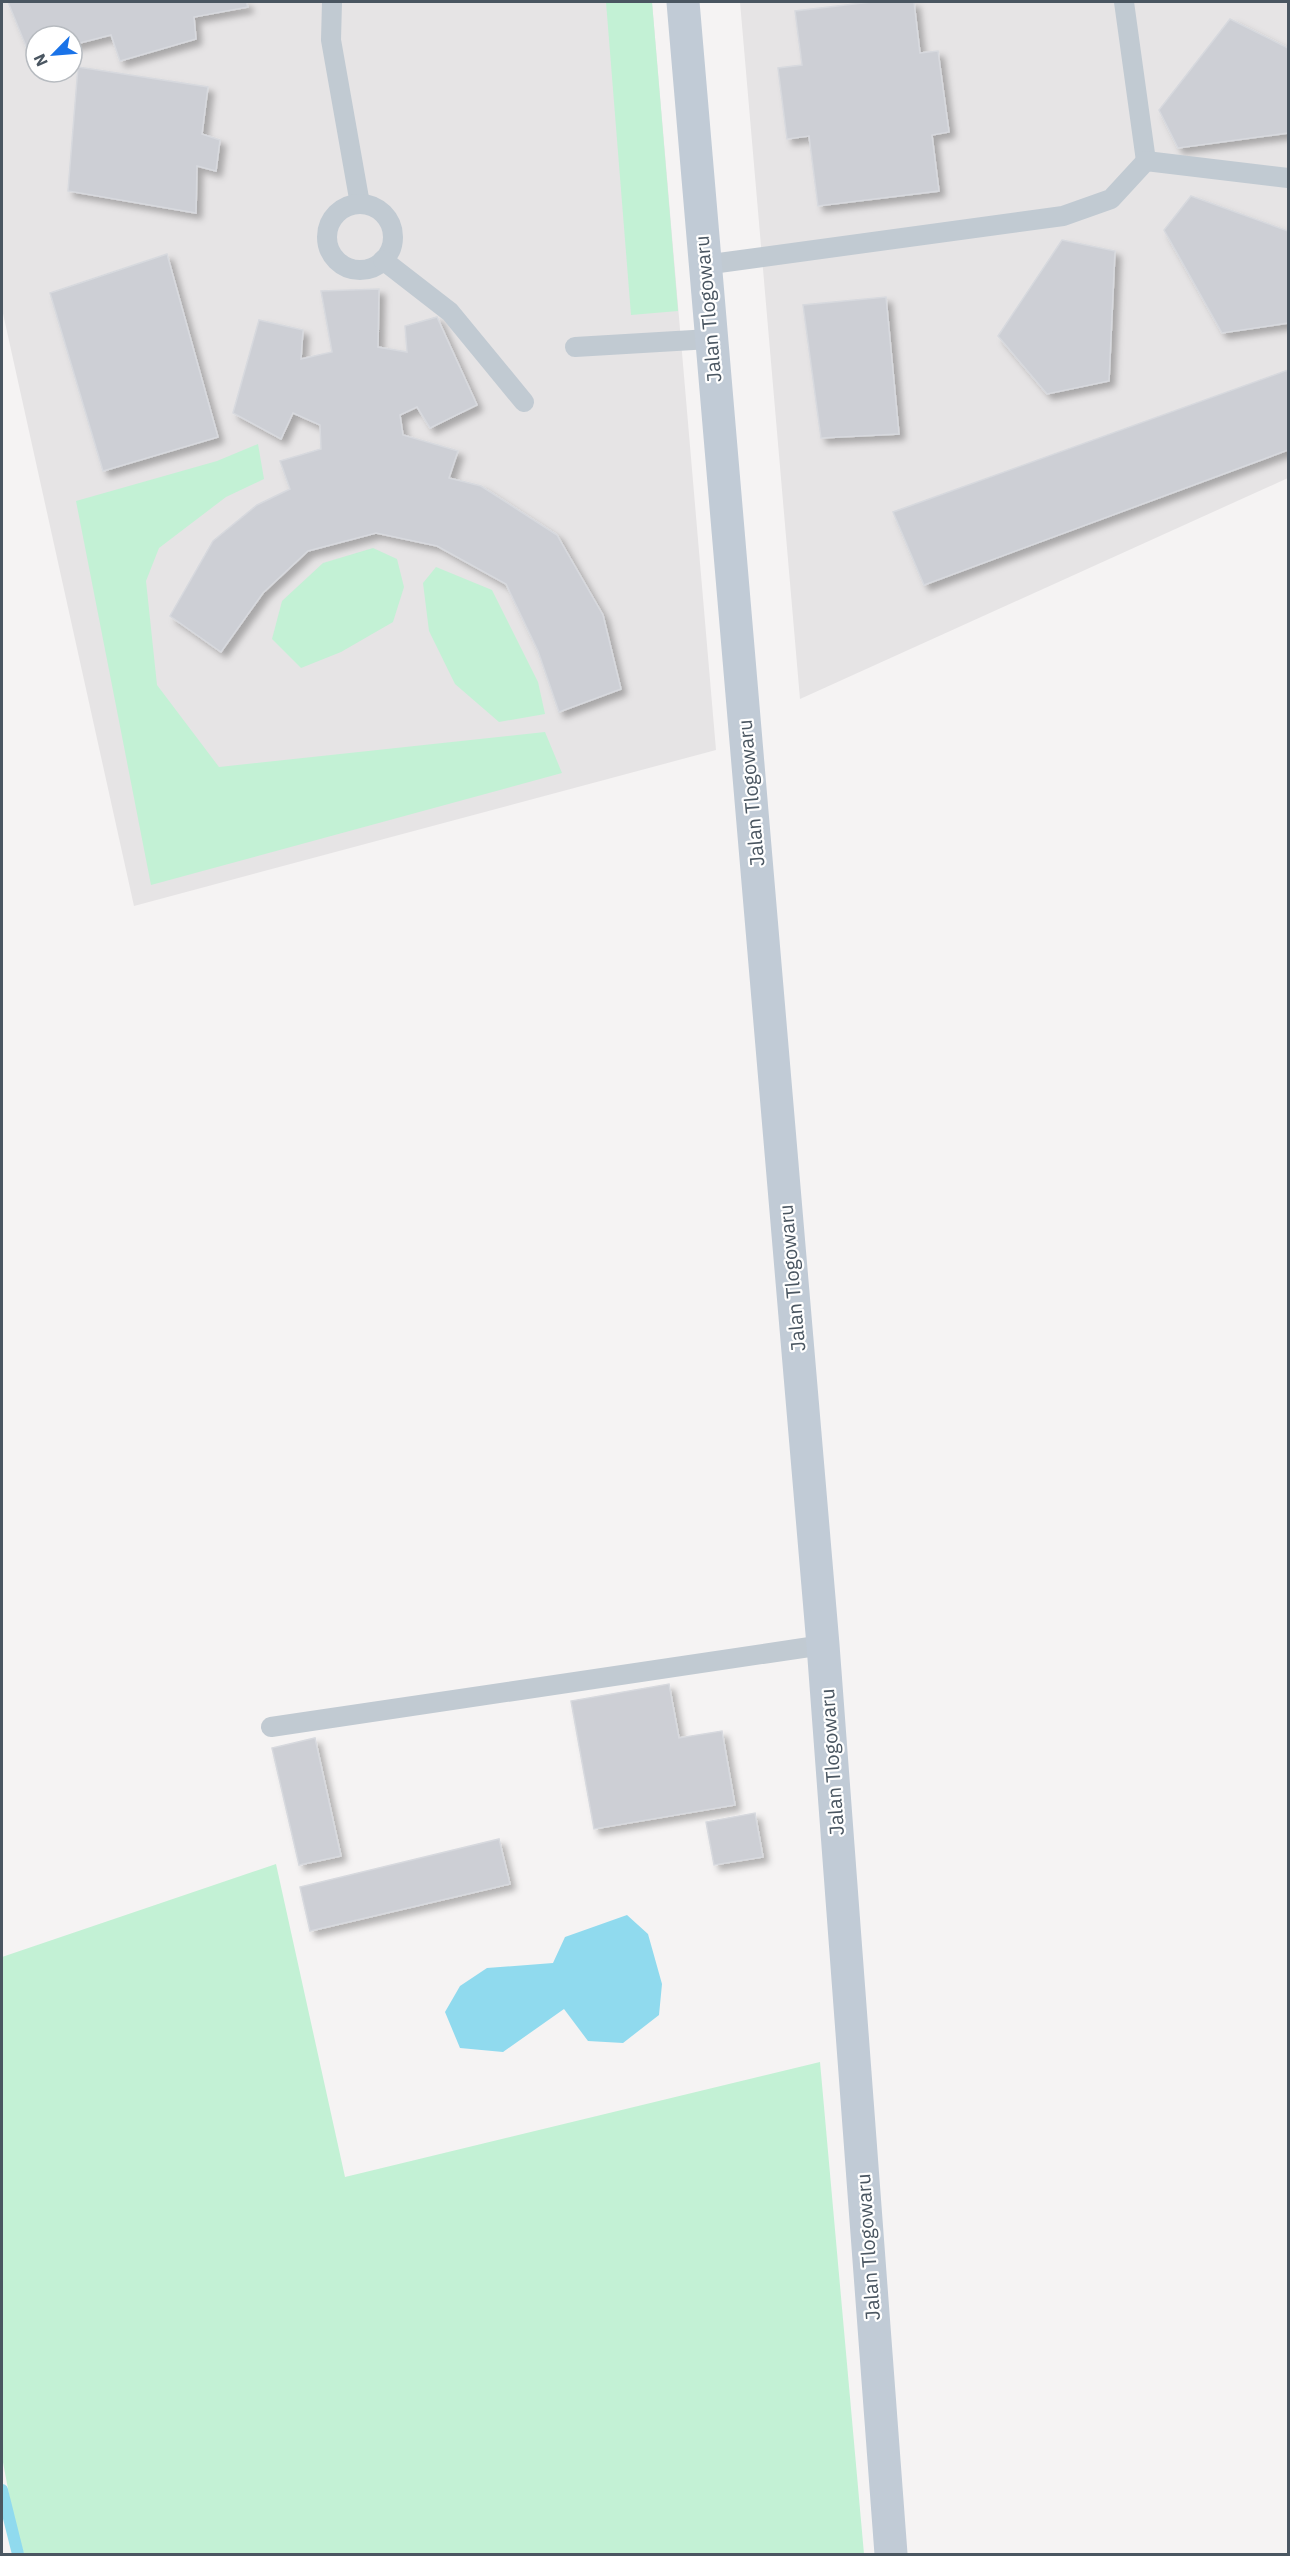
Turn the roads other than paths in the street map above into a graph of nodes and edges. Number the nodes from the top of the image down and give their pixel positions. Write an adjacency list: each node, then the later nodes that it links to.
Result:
1 (332, 2): 6 (lane)
2 (683, 2): 8 (main road, Jalan Tlogowaru)
3 (1124, 2): 4 (lane)
4 (1146, 161): 5 (lane); 8 (lane)
5 (1288, 178)
6 (360, 204): 7 (lane); 7 (lane)
7 (383, 260): 11 (lane)
8 (704, 265): 9 (main road, Jalan Tlogowaru)
9 (710, 339): 10 (lane); 12 (main road, Jalan Tlogowaru)
10 (575, 347)
11 (524, 402)
12 (823, 1645): 13 (lane); 14 (main road, Jalan Tlogowaru)
13 (271, 1727)
14 (891, 2554)

